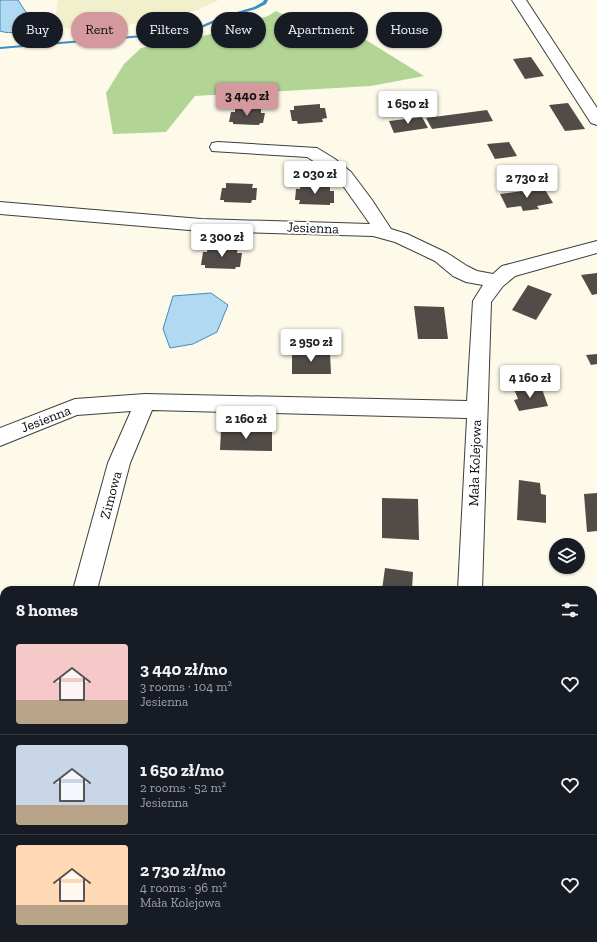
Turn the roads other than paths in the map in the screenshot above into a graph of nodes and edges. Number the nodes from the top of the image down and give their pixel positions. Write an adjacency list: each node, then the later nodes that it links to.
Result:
1 (519, 0): 2 (street)
2 (597, 120)
3 (218, 147): 5 (street)
4 (0, 208): 5 (street, Jesienna)
5 (384, 232): 7 (street, Jesienna)
6 (597, 247): 7 (street, Mała Kolejowa)
7 (496, 281): 9 (street, Mała Kolejowa)
8 (144, 402): 9 (street, Jesienna); 10 (street, Jesienna); 11 (street, Zimowa)
9 (477, 410): 12 (street, Mała Kolejowa)
10 (0, 437)
11 (86, 586)
12 (470, 586)

